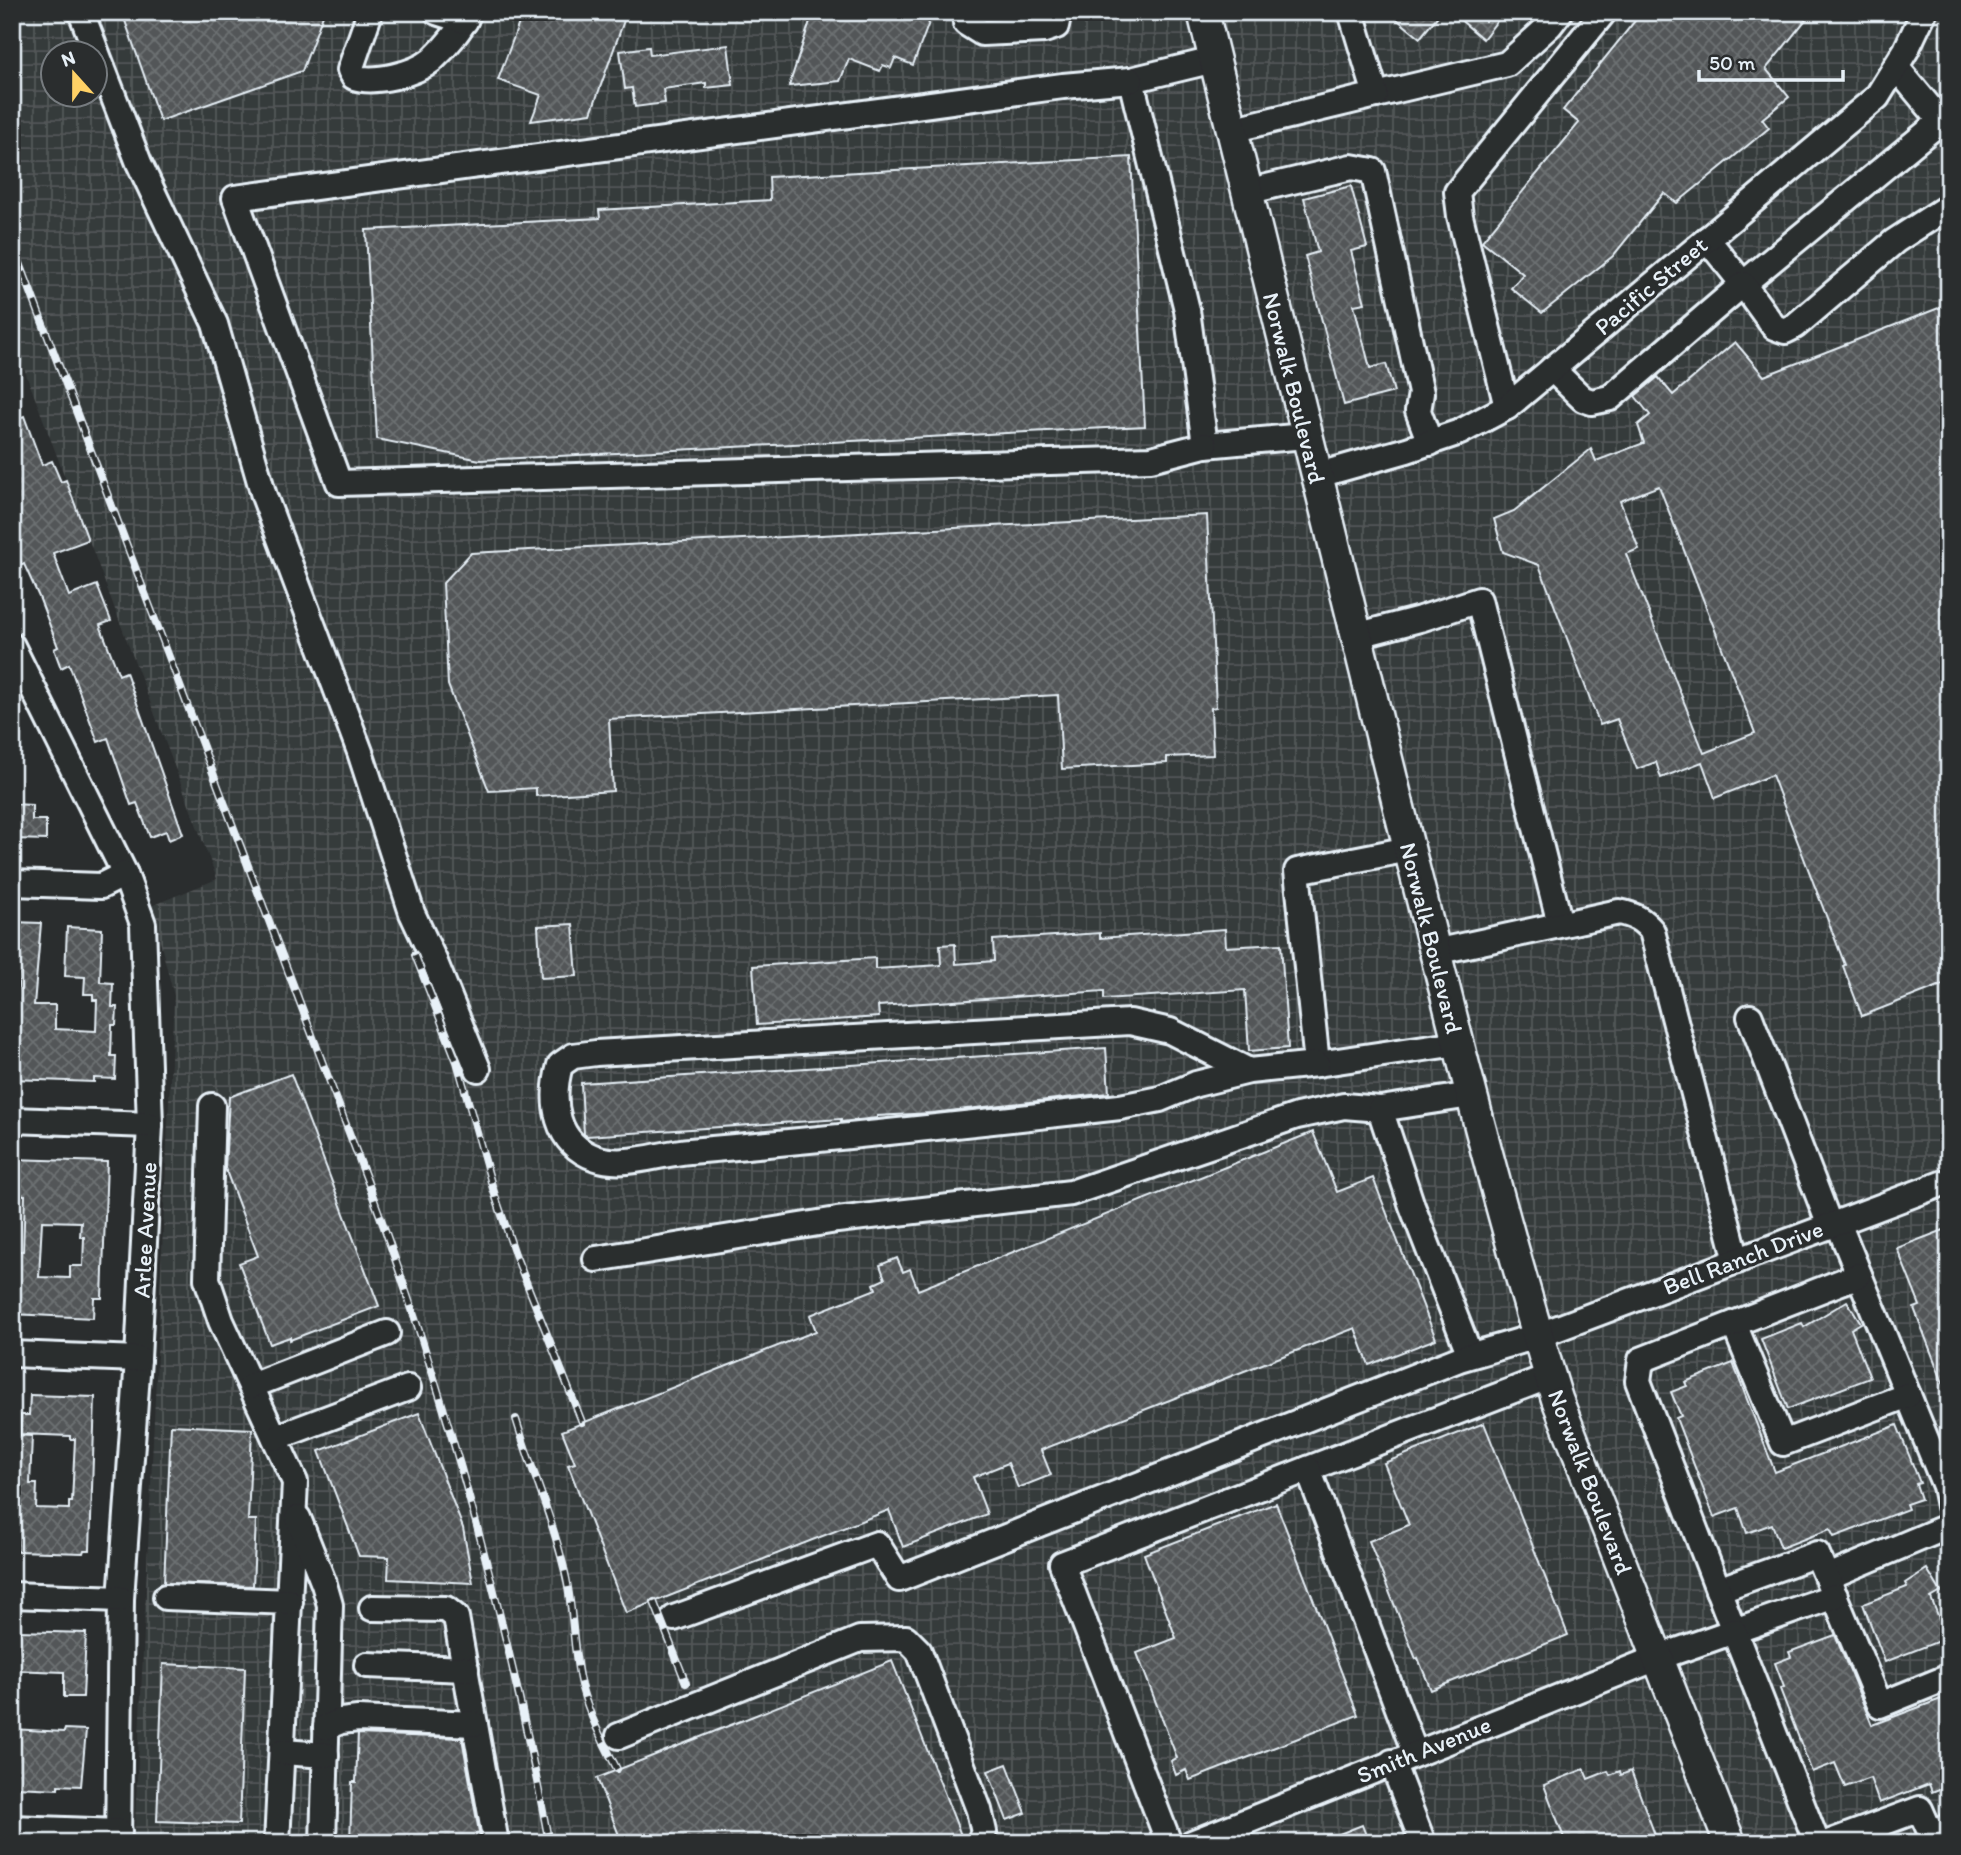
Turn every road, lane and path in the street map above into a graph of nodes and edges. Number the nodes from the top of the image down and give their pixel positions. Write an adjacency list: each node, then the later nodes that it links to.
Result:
1 (81, 12): 38 (street)
2 (370, 12): 11 (street)
3 (437, 12): 11 (street)
4 (967, 12): 5 (street)
5 (1059, 12)
6 (1203, 12): 12 (main road, Norwalk Boulevard)
7 (1351, 12): 15 (street)
8 (1560, 12): 15 (street)
9 (1604, 12): 23 (street)
10 (1924, 12): 13 (street, Pacific Street)
11 (467, 17)
12 (1214, 60): 14 (street); 17 (main road, Norwalk Boulevard)
13 (1896, 67): 16 (street); 20 (street, Pacific Street)
14 (1131, 80): 26 (street); 26 (street)
15 (1376, 95): 17 (street)
16 (1946, 124): 21 (street)
17 (1231, 130): 18 (main road, Norwalk Boulevard)
18 (1246, 192): 24 (main road, Norwalk Boulevard); 25 (street)
19 (1949, 206): 21 (street)
20 (1707, 239): 21 (street); 22 (street, Pacific Street)
21 (1743, 284): 22 (street)
22 (1552, 369): 23 (street, Pacific Street)
23 (1507, 407): 25 (street, Pacific Street)
24 (1305, 436): 26 (street); 27 (main road, Norwalk Boulevard)
25 (1430, 443): 27 (street, Pacific Street)
26 (1205, 445)
27 (1315, 476): 28 (main road, Norwalk Boulevard)
28 (1355, 636): 30 (main road, Norwalk Boulevard); 33 (street)
29 (13, 650): 31 (street, Arlee Avenue)
30 (1409, 849): 34 (main road, Norwalk Boulevard); 37 (street)
31 (125, 874): 32 (street); 44 (street, Arlee Avenue)
32 (12, 883)
33 (1560, 925): 34 (street); 48 (street)
34 (1435, 952): 36 (main road, Norwalk Boulevard)
35 (1750, 1017): 46 (street)
36 (1458, 1043): 37 (street); 40 (main road, Norwalk Boulevard)
37 (1317, 1065): 39 (street)
38 (478, 1069)
39 (1248, 1071): 39 (street)
40 (1471, 1095): 42 (street); 52 (main road, Norwalk Boulevard)
41 (212, 1106): 57 (street)
42 (1380, 1109): 47 (street); 54 (street)
43 (12, 1120): 44 (street)
44 (150, 1125): 55 (street, Arlee Avenue)
45 (1949, 1181): 46 (street, Bell Ranch Drive)
46 (1834, 1224): 48 (street, Bell Ranch Drive); 49 (street)
47 (596, 1259)
48 (1737, 1261): 52 (street, Bell Ranch Drive)
49 (1859, 1275): 50 (street); 59 (street)
50 (1734, 1324): 59 (street); 66 (street)
51 (387, 1333): 57 (street)
52 (1538, 1336): 54 (street, Bell Ranch Drive); 56 (main road, Norwalk Boulevard)
53 (12, 1354): 55 (street)
54 (1470, 1355): 72 (street, Bell Ranch Drive)
55 (138, 1359): 69 (street, Arlee Avenue)
56 (1550, 1376): 61 (street); 74 (main road, Norwalk Boulevard)
57 (251, 1386): 60 (street)
58 (408, 1388): 60 (street)
59 (1908, 1395): 62 (street)
60 (275, 1438): 63 (street)
61 (1308, 1469): 82 (street); 92 (street)
62 (1949, 1506)
63 (295, 1508): 70 (street); 79 (street)
64 (1949, 1526): 65 (street, Smith Avenue)
65 (1831, 1587): 66 (street); 73 (street, Smith Avenue); 77 (street)
66 (1718, 1590): 73 (street)
67 (12, 1595): 69 (street)
68 (166, 1597): 70 (street)
69 (121, 1599): 87 (street, Arlee Avenue)
70 (290, 1602): 81 (street)
71 (372, 1608): 76 (street)
72 (674, 1618)
73 (1734, 1631): 74 (street, Smith Avenue); 96 (street)
74 (1657, 1658): 82 (street, Smith Avenue); 95 (main road, Norwalk Boulevard)
75 (367, 1665): 76 (street)
76 (466, 1669): 78 (street)
77 (1949, 1677)
78 (475, 1724): 79 (street); 90 (street)
79 (326, 1727): 83 (street)
80 (619, 1736): 91 (street)
81 (282, 1752): 83 (street); 88 (street)
82 (1415, 1753): 84 (street, Smith Avenue)
83 (326, 1755): 89 (street)
84 (1392, 1762): 93 (street, Smith Avenue); 94 (street)
85 (12, 1828): 87 (street)
86 (1938, 1834): 97 (street)
87 (118, 1838)
88 (278, 1843)
89 (323, 1843)
90 (496, 1843)
91 (979, 1843)
92 (1169, 1843)
93 (1192, 1843)
94 (1423, 1843)
95 (1730, 1843)
96 (1817, 1843)
97 (1828, 1843)

